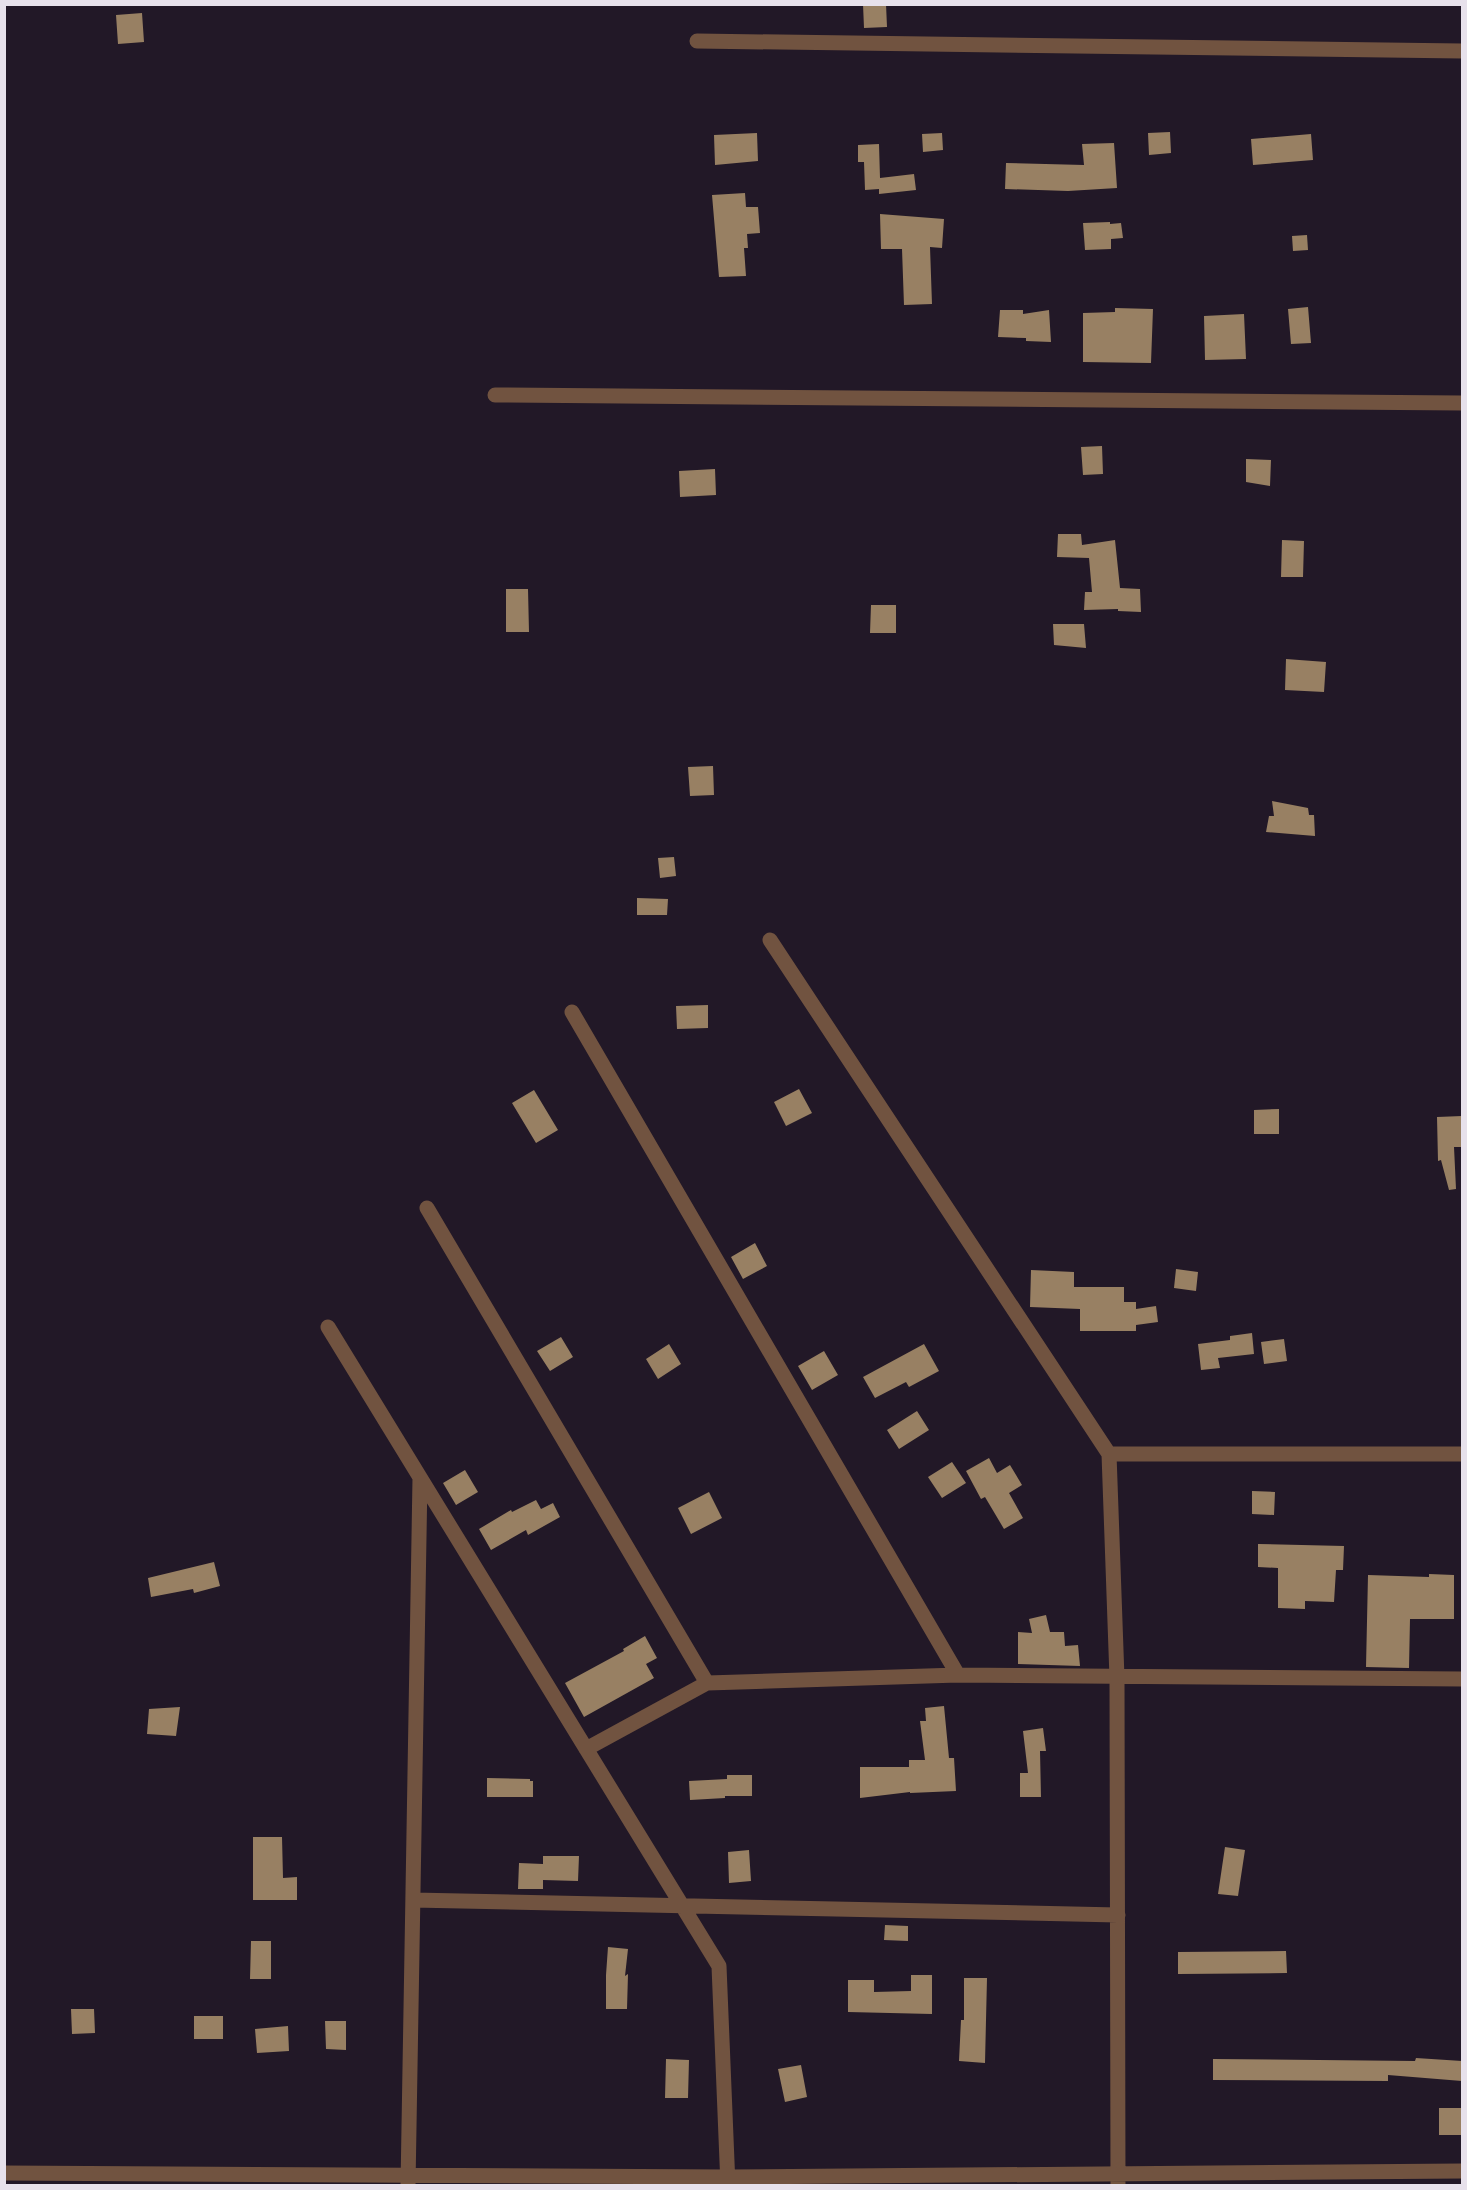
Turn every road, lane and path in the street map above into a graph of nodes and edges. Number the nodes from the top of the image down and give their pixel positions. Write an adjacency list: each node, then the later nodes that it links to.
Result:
1 (697, 41): 2 (street)
2 (1462, 51)
3 (495, 395): 4 (street)
4 (1462, 403)
5 (770, 940): 9 (street)
6 (572, 1012): 12 (street)
7 (427, 1208): 15 (street)
8 (328, 1327): 11 (street)
9 (1109, 1454): 10 (street); 13 (street)
10 (1462, 1454)
11 (420, 1478): 16 (street); 17 (street)
12 (958, 1675): 13 (street); 15 (street)
13 (1117, 1678): 14 (street); 19 (street)
14 (1462, 1679)
15 (707, 1683): 16 (street)
16 (586, 1749): 18 (street)
17 (413, 1900): 18 (street); 24 (street)
18 (682, 1906): 19 (street); 26 (street)
19 (1118, 1915): 25 (street)
20 (1462, 2170): 25 (street)
21 (4, 2173): 22 (street)
22 (47, 2179): 23 (street)
23 (212, 2180): 24 (street)
24 (408, 2180): 26 (street)
25 (1118, 2180): 26 (street)
26 (728, 2181)

